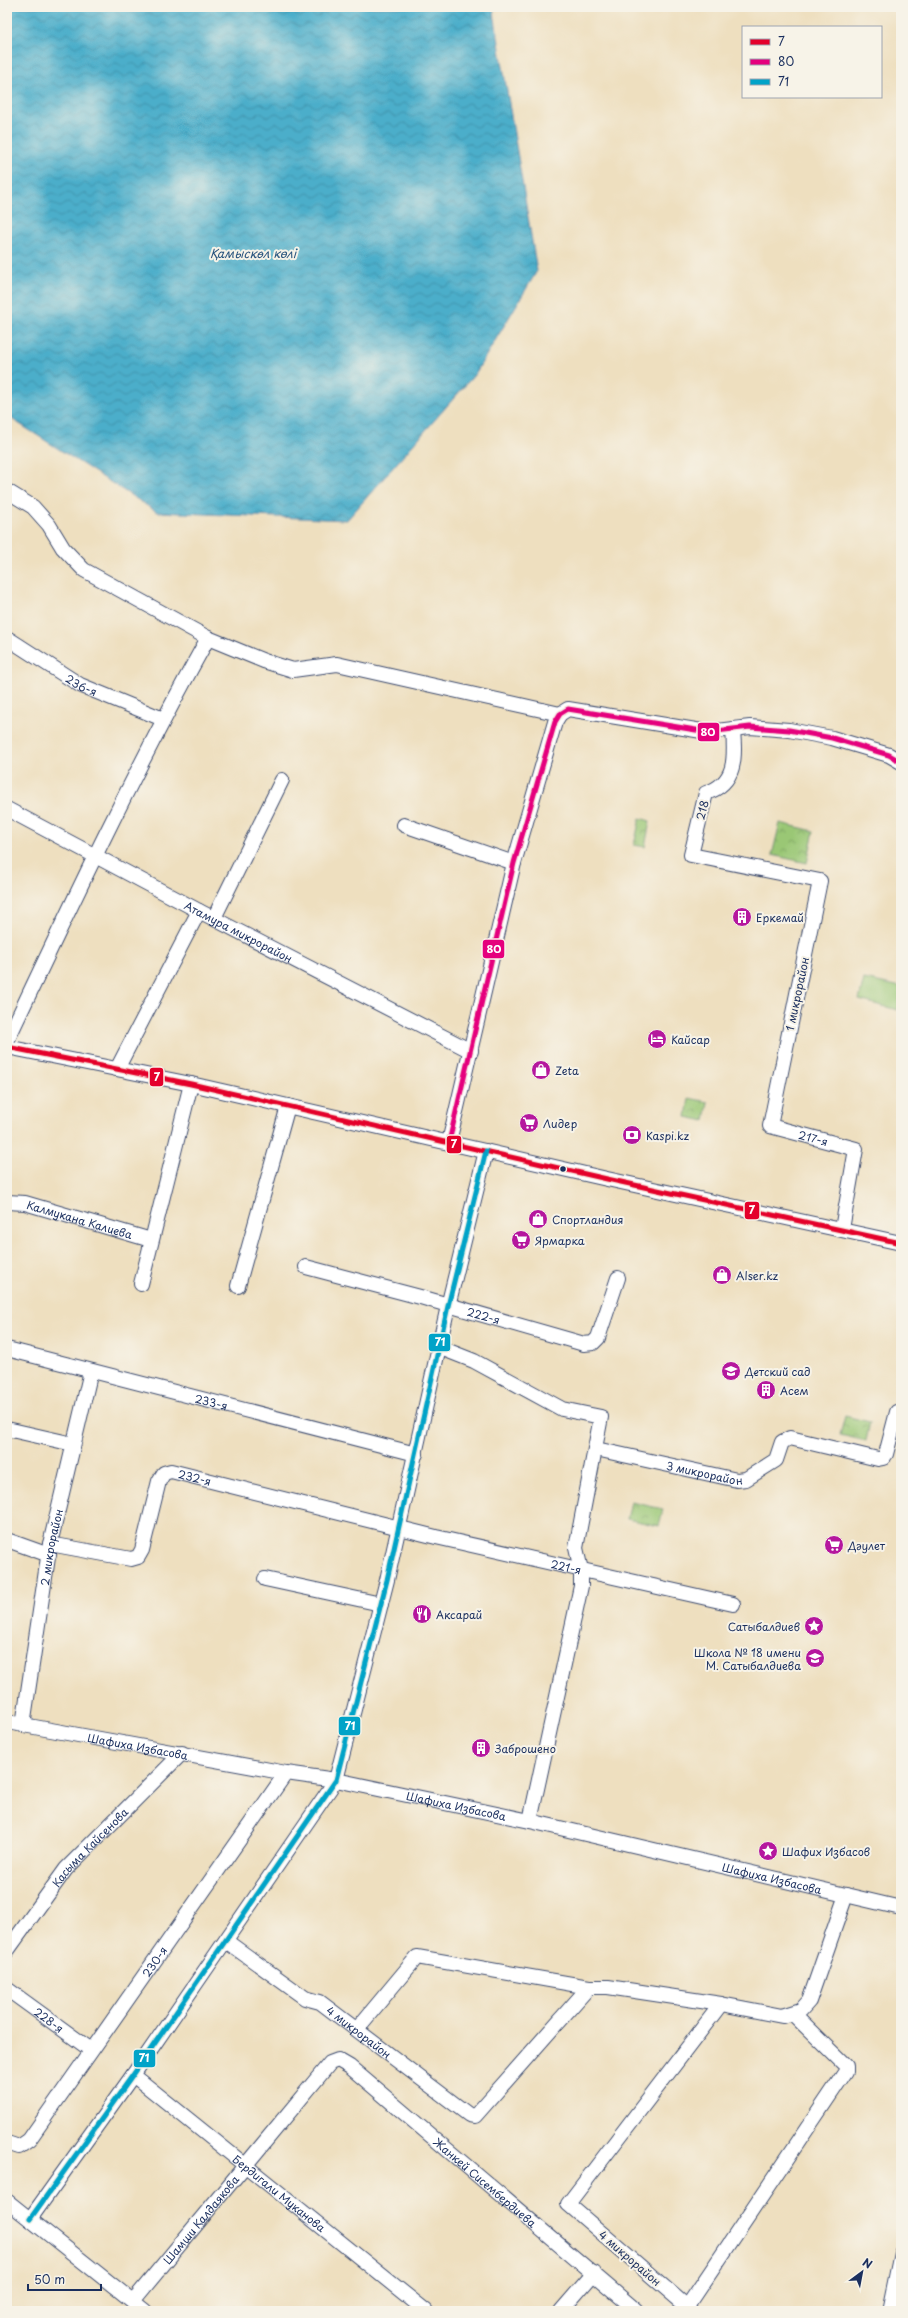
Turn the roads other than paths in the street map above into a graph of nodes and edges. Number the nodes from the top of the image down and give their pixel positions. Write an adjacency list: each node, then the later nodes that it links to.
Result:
1 (7, 491): 3 (street)
2 (7, 638): 5 (street, 236-я)
3 (208, 638): 4 (street); 5 (street)
4 (560, 714): 6 (street); 12 (street)
5 (163, 719): 11 (street)
6 (733, 729): 7 (street); 13 (street, 218)
7 (901, 762)
8 (282, 780): 15 (street)
9 (7, 809): 11 (street, Атамура микрорайон)
10 (404, 825): 12 (street)
11 (94, 856): 14 (street, Атамура микрорайон); 16 (street)
12 (514, 863): 18 (street)
13 (820, 881): 22 (street, 1 микрорайон)
14 (199, 911): 15 (street, Атамура микрорайон); 19 (street)
15 (214, 918): 18 (street, Атамура микрорайон)
16 (7, 1041)
17 (7, 1047): 19 (street)
18 (472, 1051): 23 (street)
19 (117, 1069): 20 (street)
20 (191, 1084): 21 (street); 27 (street)
21 (288, 1106): 23 (street); 32 (street)
22 (770, 1126): 26 (street, 217-я)
23 (449, 1142): 24 (street)
24 (486, 1150): 26 (street); 33 (street)
25 (7, 1202): 27 (street, Калмукана Калиева)
26 (842, 1229): 28 (street)
27 (151, 1240): 31 (street)
28 (901, 1243)
29 (306, 1268): 33 (street, 222-я)
30 (618, 1278): 33 (street, 222-я)
31 (141, 1284)
32 (238, 1286)
33 (448, 1306): 34 (street)
34 (441, 1348): 40 (street); 41 (street)
35 (7, 1349): 36 (street, 233-я)
36 (91, 1371): 39 (street, 2 микрорайон); 41 (street, 233-я)
37 (901, 1412): 40 (street, 3 микрорайон)
38 (7, 1429): 39 (street)
39 (73, 1444): 44 (street, 2 микрорайон)
40 (596, 1449): 45 (street)
41 (416, 1454): 42 (street)
42 (399, 1528): 44 (street, 232-я); 45 (street, 221-я); 47 (street)
43 (7, 1540): 44 (street, 232-я)
44 (49, 1550): 50 (street, 2 микрорайон)
45 (581, 1570): 48 (street, 221-я); 54 (street)
46 (264, 1579): 47 (street)
47 (381, 1604): 53 (street)
48 (733, 1604)
49 (7, 1722): 50 (street, Шафиха Избасова)
50 (23, 1725): 51 (street, Шафиха Избасова)
51 (182, 1753): 52 (street, Шафиха Избасова); 58 (street, Касыма Кайсенова)
52 (286, 1773): 53 (street, Шафиха Избасова); 64 (street, 230-я)
53 (336, 1780): 54 (street, Шафиха Избасова); 57 (street)
54 (530, 1821): 55 (street, Шафиха Избасова)
55 (846, 1895): 56 (street, Шафиха Избасова); 62 (street)
56 (901, 1908)
57 (226, 1940): 63 (street, 4 микрорайон); 66 (street)
58 (7, 1951)
59 (589, 1987): 61 (street); 63 (street); 63 (street, 4 микрорайон)
60 (7, 1990): 64 (street, 228-я)
61 (721, 2004): 62 (street); 74 (street, 4 микрорайон)
62 (793, 2014): 74 (street)
63 (357, 2029)
64 (91, 2050): 67 (street, 230-я)
65 (330, 2063): 68 (street, Шамши Калдаякова); 72 (street, Жанкей Сисембердиева)
66 (133, 2075): 68 (street, Бердигали Муканова); 70 (street)
67 (13, 2145)
68 (246, 2166): 73 (street, Шамши Калдаякова); 76 (street, Бердигали Муканова)
69 (7, 2201): 70 (street)
70 (30, 2219): 73 (street)
71 (901, 2253): 79 (street)
72 (594, 2273): 77 (street); 78 (street, Жанкей Сисембердиева)
73 (133, 2301): 75 (street)
74 (690, 2309)
75 (145, 2311)
76 (426, 2311)
77 (561, 2311)
78 (637, 2311)
79 (889, 2311)

